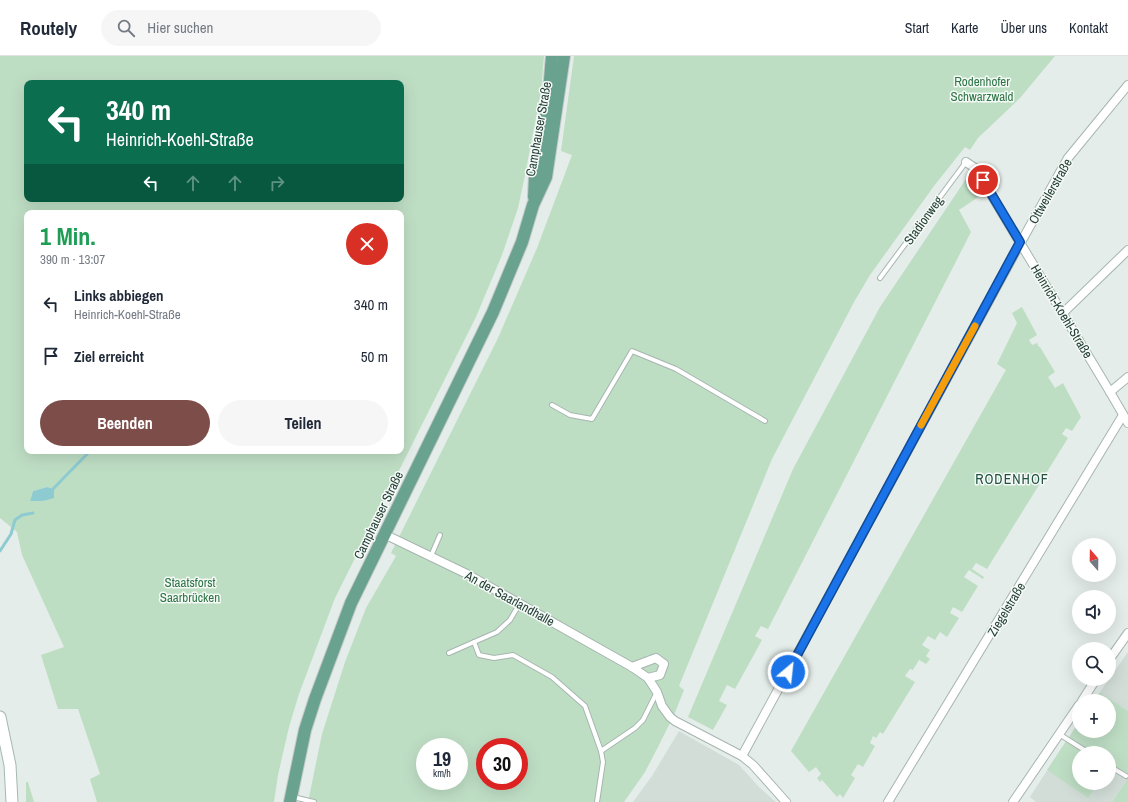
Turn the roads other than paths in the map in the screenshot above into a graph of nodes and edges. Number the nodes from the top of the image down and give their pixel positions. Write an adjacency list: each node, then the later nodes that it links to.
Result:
1 (552, 56): 5 (main road, Camphauser Straße)
2 (564, 56): 5 (main road, Camphauser Straße)
3 (1128, 85): 6 (street, Ottweilerstraße)
4 (966, 162): 6 (street, Heinrich-Koehl-Straße); 8 (lane, Stadionweg)
5 (533, 205): 16 (main road, Camphauser Straße)
6 (1020, 242): 9 (street, Heinrich-Koehl-Straße); 32 (street, Ottweilerstraße)
7 (1128, 250): 9 (street)
8 (880, 278)
9 (1063, 313): 11 (street, Heinrich-Koehl-Straße)
10 (1128, 377): 11 (street)
11 (1110, 392): 13 (street, Heinrich-Koehl-Straße)
12 (552, 405): 14 (lane)
13 (1123, 415): 15 (street, Heinrich-Koehl-Straße); 40 (street, Ziegelstraße)
14 (765, 420)
15 (1128, 423)
16 (384, 534): 18 (street, An der Saarlandhalle); 35 (main road, Camphauser Straße)
17 (440, 535): 18 (lane)
18 (431, 556): 19 (street, An der Saarlandhalle)
19 (520, 603): 21 (lane); 24 (street, An der Saarlandhalle)
20 (1128, 633): 22 (street)
21 (474, 642): 23 (lane); 31 (lane)
22 (1116, 650)
23 (449, 653)
24 (632, 667): 25 (street, An der Saarlandhalle); 25 (street)
25 (648, 678): 26 (street, An der Saarlandhalle)
26 (657, 692): 31 (lane); 32 (street, An der Saarlandhalle)
27 (1072, 715): 29 (street)
28 (0, 717): 36 (main road)
29 (1059, 734): 30 (lane); 41 (street)
30 (1078, 746)
31 (601, 751): 38 (lane)
32 (742, 756): 39 (street)
33 (1116, 770): 34 (lane)
34 (1126, 776)
35 (290, 799): 37 (lane)
36 (12, 802)
37 (314, 802)
38 (597, 802)
39 (786, 802)
40 (888, 802)
41 (1013, 802)

